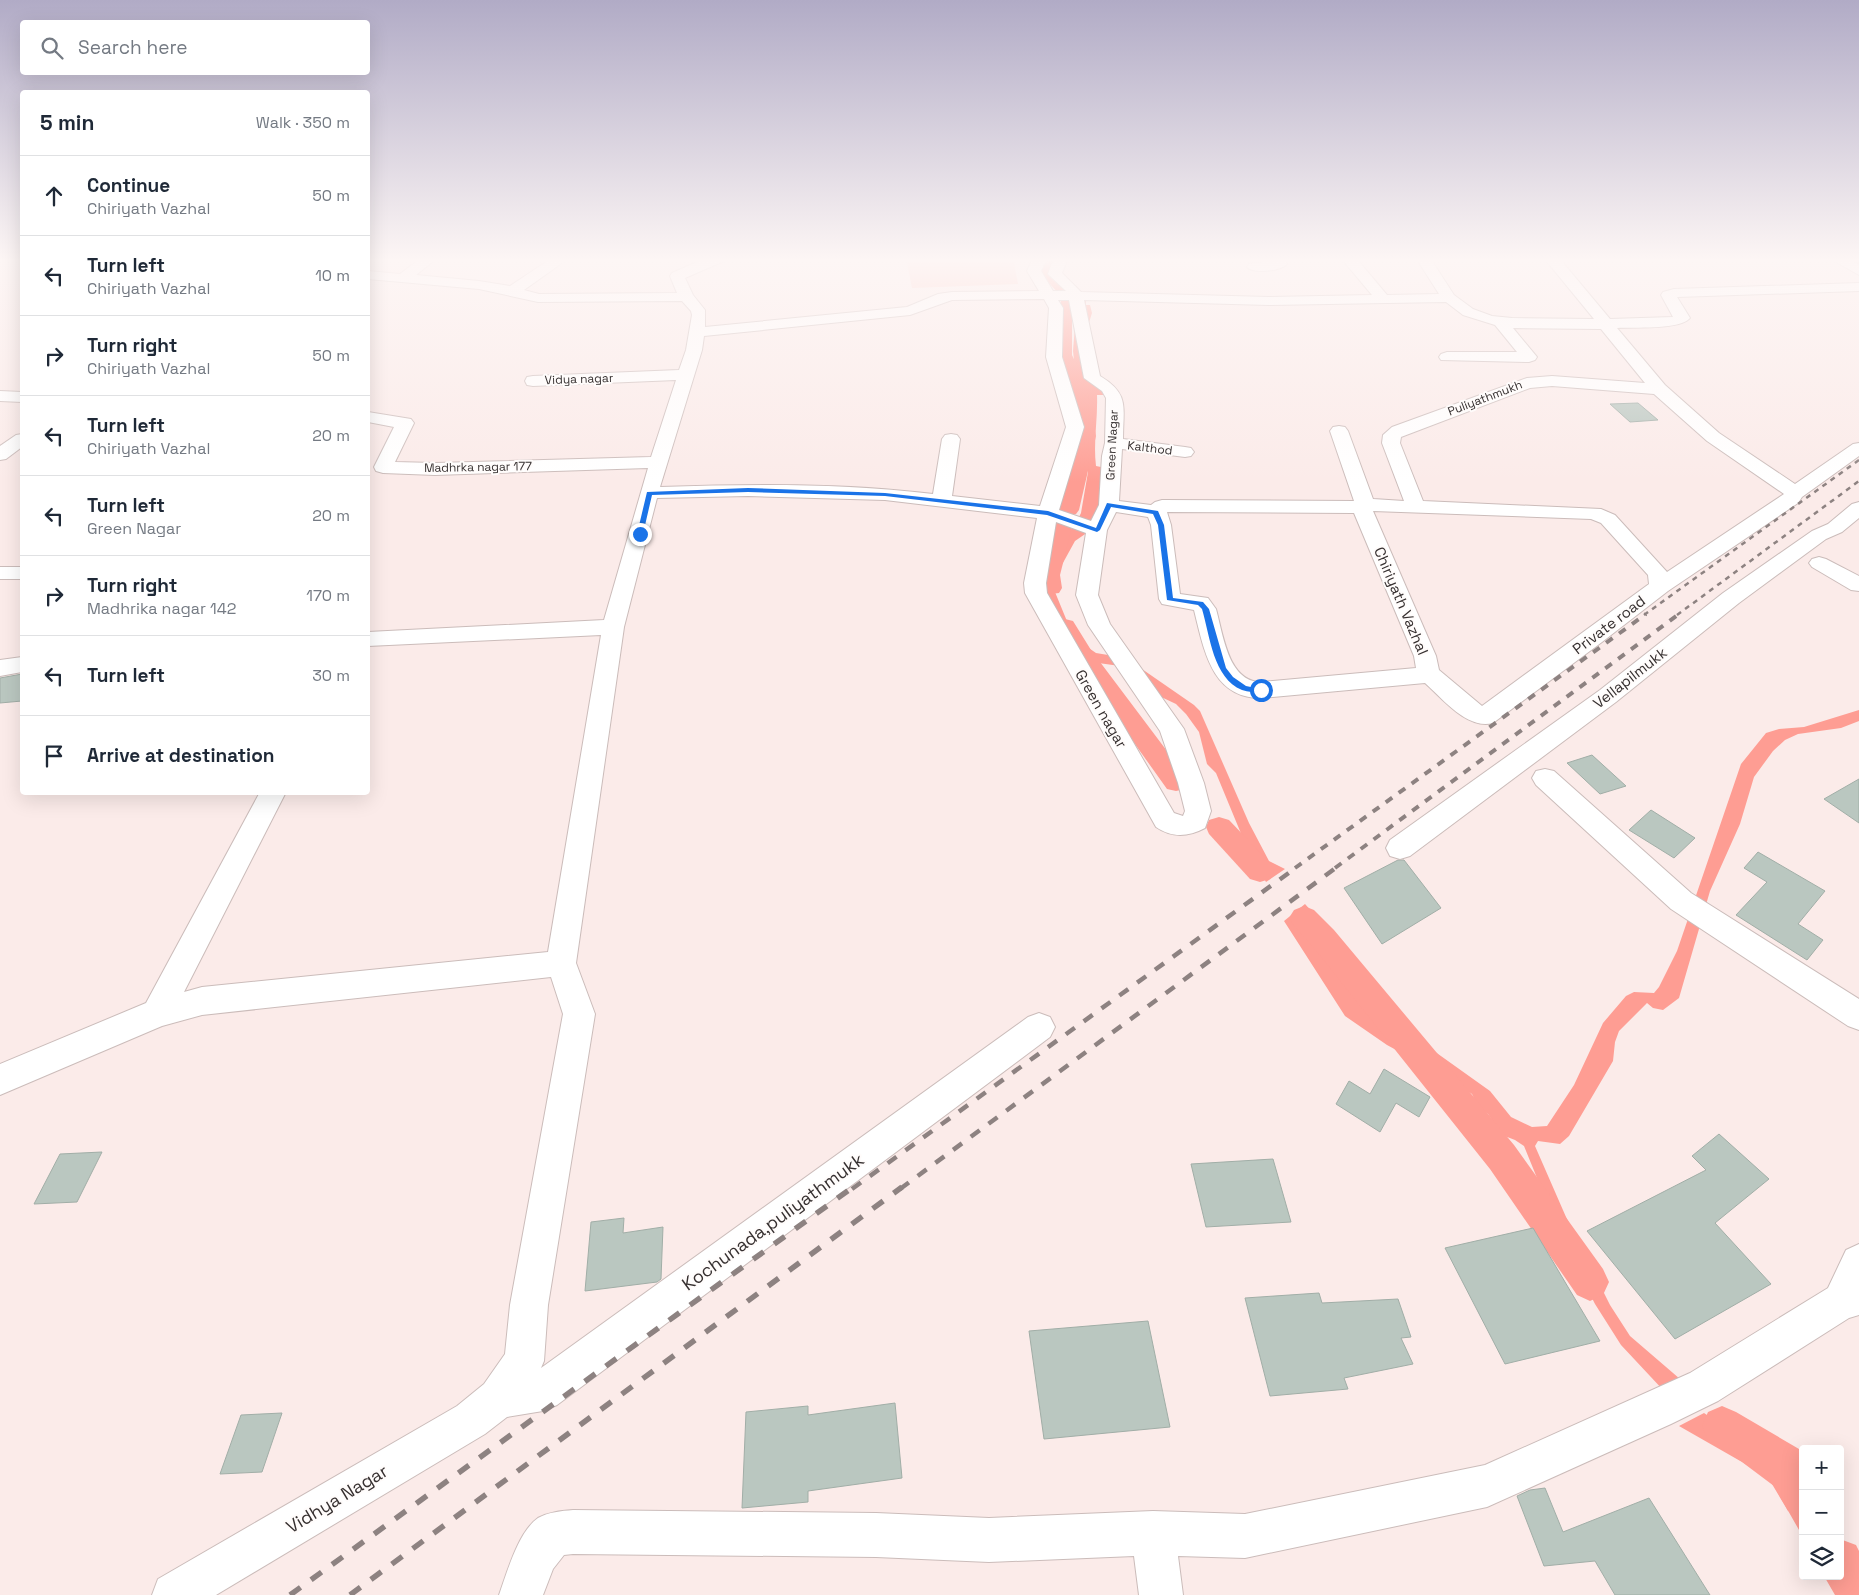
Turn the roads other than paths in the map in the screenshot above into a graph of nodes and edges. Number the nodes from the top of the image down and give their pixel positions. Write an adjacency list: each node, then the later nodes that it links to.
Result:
1 (696, 332): 7 (street)
2 (1055, 332): 29 (street, Green nagar)
3 (1083, 332): 16 (street, Green Nagar)
4 (1509, 332): 6 (street)
5 (1613, 332): 9 (street)
6 (1447, 357)
7 (686, 375): 8 (street, Vidya nagar); 20 (street)
8 (533, 381)
9 (1658, 390): 22 (street); 26 (street, Puliyathmukh)
10 (0, 396): 11 (street)
11 (20, 397)
12 (370, 418): 20 (street, Madhrka nagar 177)
13 (1339, 431): 25 (street)
14 (951, 439): 23 (street)
15 (20, 440): 19 (street)
16 (1114, 443): 18 (street, Kalthod); 24 (street, Green Nagar)
17 (1859, 448): 22 (street, Private road)
18 (1185, 452)
19 (0, 455)
20 (660, 462): 21 (street)
21 (649, 493): 23 (street); 37 (street)
22 (1795, 493): 36 (street, Private road)
23 (942, 500): 29 (street)
24 (1109, 505): 28 (street); 31 (street, Green Nagar)
25 (1363, 506): 26 (street); 28 (street); 41 (street, Chiriyath Vazhal)
26 (1416, 507): 36 (street)
27 (1859, 508): 30 (street, Vellapilmukk)
28 (1156, 512): 41 (street, Chiriyath Vazhal)
29 (1048, 513): 31 (street); 31 (street, Green nagar)
30 (1850, 528): 44 (street, Vellapilmukk)
31 (1097, 530)
32 (1819, 563): 35 (lane)
33 (0, 572): 34 (street)
34 (20, 573)
35 (1859, 585)
36 (1660, 586): 41 (street, Private road)
37 (613, 627): 38 (street); 45 (street)
38 (370, 639)
39 (20, 665): 40 (street)
40 (0, 668)
41 (1427, 672)
42 (1545, 778): 47 (street)
43 (271, 795): 46 (street)
44 (1400, 848)
45 (561, 963): 46 (street); 52 (street)
46 (158, 1013): 49 (street)
47 (1859, 1016)
48 (1039, 1027): 52 (street, Kochunada,puliyathmukk)
49 (0, 1080)
50 (1859, 1263): 51 (street)
51 (1850, 1298): 53 (street)
52 (498, 1398): 54 (street, Vidhya Nagar)
53 (1153, 1533): 55 (street); 56 (street)
54 (174, 1595)
55 (521, 1595)
56 (1161, 1595)

